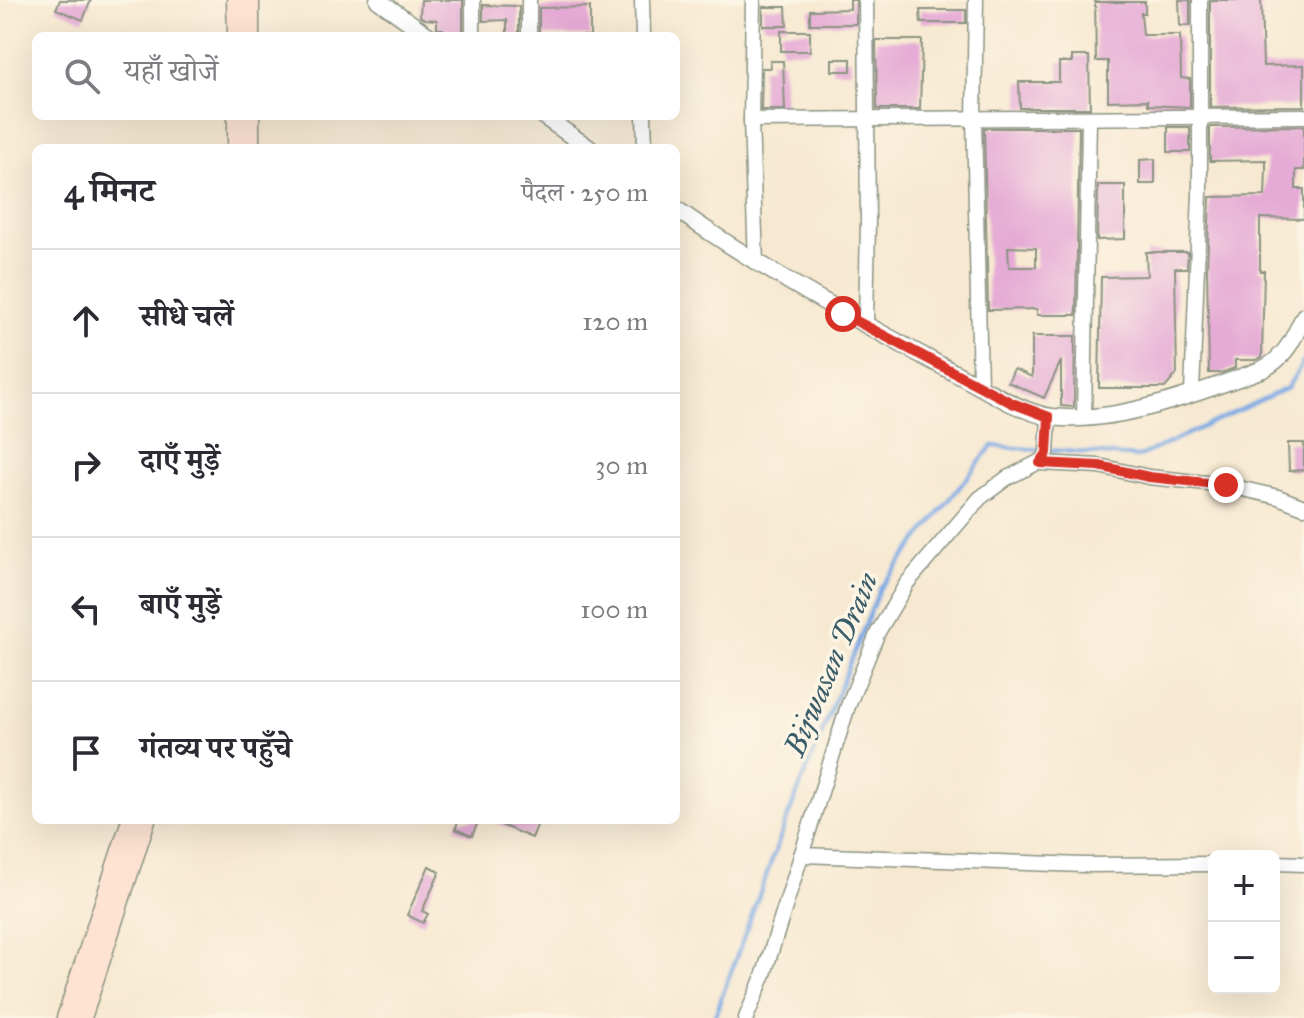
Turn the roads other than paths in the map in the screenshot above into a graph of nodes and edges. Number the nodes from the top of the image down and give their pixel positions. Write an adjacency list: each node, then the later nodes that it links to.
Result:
1 (236, 0): 11 (main road)
2 (250, 0): 12 (main road)
3 (378, 0): 13 (street)
4 (473, 0): 14 (street)
5 (529, 0): 15 (street)
6 (642, 0): 16 (street)
7 (753, 0): 26 (street)
8 (866, 0): 21 (street)
9 (976, 0): 19 (street)
10 (1200, 0): 18 (street)
11 (237, 32)
12 (250, 32)
13 (423, 32)
14 (473, 32)
15 (529, 32)
16 (643, 32)
17 (1304, 116): 18 (street)
18 (1199, 117): 20 (street); 36 (street)
19 (974, 118): 20 (street); 21 (street); 35 (street)
20 (1089, 118): 37 (street)
21 (866, 119): 26 (street); 34 (street)
22 (237, 120): 27 (main road)
23 (250, 120): 28 (main road)
24 (549, 120): 29 (street)
25 (644, 120): 30 (street)
26 (751, 120): 32 (street)
27 (237, 144)
28 (250, 144)
29 (583, 144)
30 (645, 144)
31 (680, 212): 32 (street)
32 (756, 263): 34 (street)
33 (1304, 316): 36 (street)
34 (866, 325): 35 (street)
35 (980, 386): 38 (street)
36 (1192, 393): 37 (street)
37 (1084, 418): 38 (street)
38 (1049, 421): 39 (street)
39 (1046, 459): 40 (street); 43 (street)
40 (1304, 507)
41 (130, 824): 47 (main road)
42 (145, 824): 48 (main road)
43 (801, 855): 45 (street); 49 (street)
44 (1280, 863): 46 (street)
45 (1208, 864)
46 (1304, 864)
47 (66, 1018)
48 (82, 1018)
49 (746, 1018)

